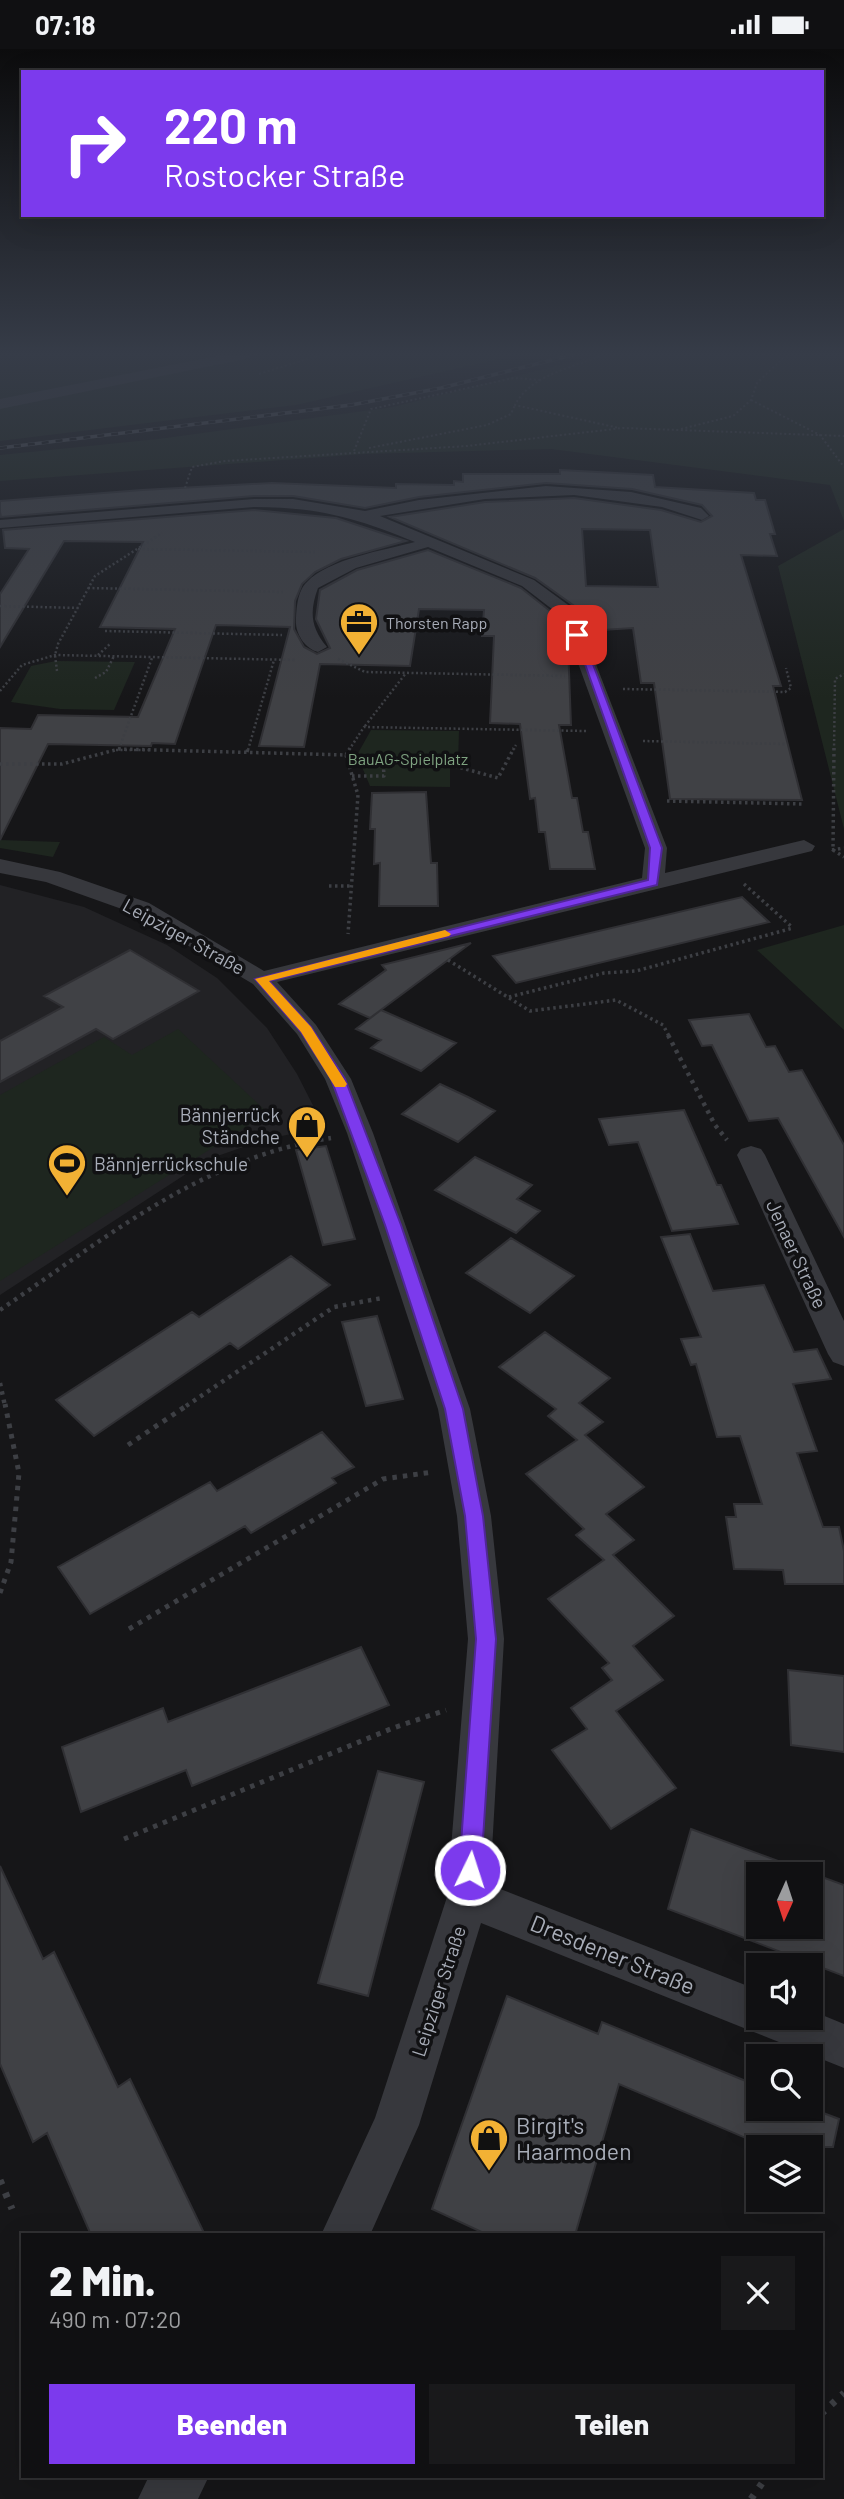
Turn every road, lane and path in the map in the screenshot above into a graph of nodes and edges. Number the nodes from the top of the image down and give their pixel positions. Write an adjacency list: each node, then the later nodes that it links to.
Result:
1 (191, 469): 2 (path)
2 (184, 492)
3 (366, 516): 4 (street); 5 (street); 7 (street)
4 (702, 516)
5 (0, 524)
6 (164, 532): 8 (path)
7 (430, 542): 16 (street); 28 (street)
8 (138, 549): 9 (path); 10 (path)
9 (321, 552)
10 (88, 588): 11 (path); 13 (path)
11 (281, 591)
12 (0, 606): 13 (path)
13 (79, 608): 17 (path)
14 (105, 631): 16 (path)
15 (110, 644): 18 (path)
16 (318, 648): 25 (path)
17 (55, 655): 18 (path); 24 (path); 29 (path)
18 (98, 656): 19 (path)
19 (114, 656): 20 (path); 27 (path)
20 (152, 657): 21 (path); 34 (path)
21 (274, 660): 22 (path); 35 (path)
22 (301, 660)
23 (786, 668): 28 (path)
24 (57, 671)
25 (406, 673): 28 (path); 30 (path)
26 (844, 674): 42 (path)
27 (94, 678)
28 (596, 682): 31 (street)
29 (0, 691)
30 (364, 727): 31 (path); 36 (path)
31 (616, 736): 32 (path); 39 (street)
32 (785, 744)
33 (516, 745): 38 (path)
34 (118, 749): 35 (path); 37 (path)
35 (247, 753): 36 (path)
36 (346, 755): 38 (path)
37 (0, 764)
38 (352, 776): 47 (path)
39 (638, 801): 40 (path); 45 (street)
40 (803, 804)
41 (804, 846): 43 (street)
42 (844, 857)
43 (723, 865): 45 (street); 51 (path)
44 (0, 866): 50 (street, Leipziger Straße)
45 (653, 882): 48 (street)
46 (329, 886): 47 (path)
47 (351, 886): 48 (path)
48 (347, 958): 50 (street)
49 (457, 965): 51 (path)
50 (261, 979): 65 (street, Leipziger Straße)
51 (508, 998): 52 (path)
52 (715, 1125)
53 (322, 1139): 56 (path)
54 (751, 1155): 57 (street, Jenaer Straße)
55 (377, 1299): 59 (path)
56 (0, 1310)
57 (844, 1354)
58 (0, 1383): 61 (path)
59 (128, 1445)
60 (416, 1475): 62 (path)
61 (0, 1593)
62 (129, 1629)
63 (456, 1706): 64 (path)
64 (124, 1839)
65 (468, 1897): 66 (street, Dresdener Straße); 71 (street, Leipziger Straße)
66 (746, 2007)
67 (803, 2030): 68 (street)
68 (844, 2046)
69 (0, 2180): 70 (path)
70 (12, 2209)
71 (346, 2233)
72 (844, 2393): 73 (path)
73 (823, 2412)
74 (181, 2478): 76 (street)
75 (766, 2478): 77 (path)
76 (165, 2499)
77 (751, 2499)

